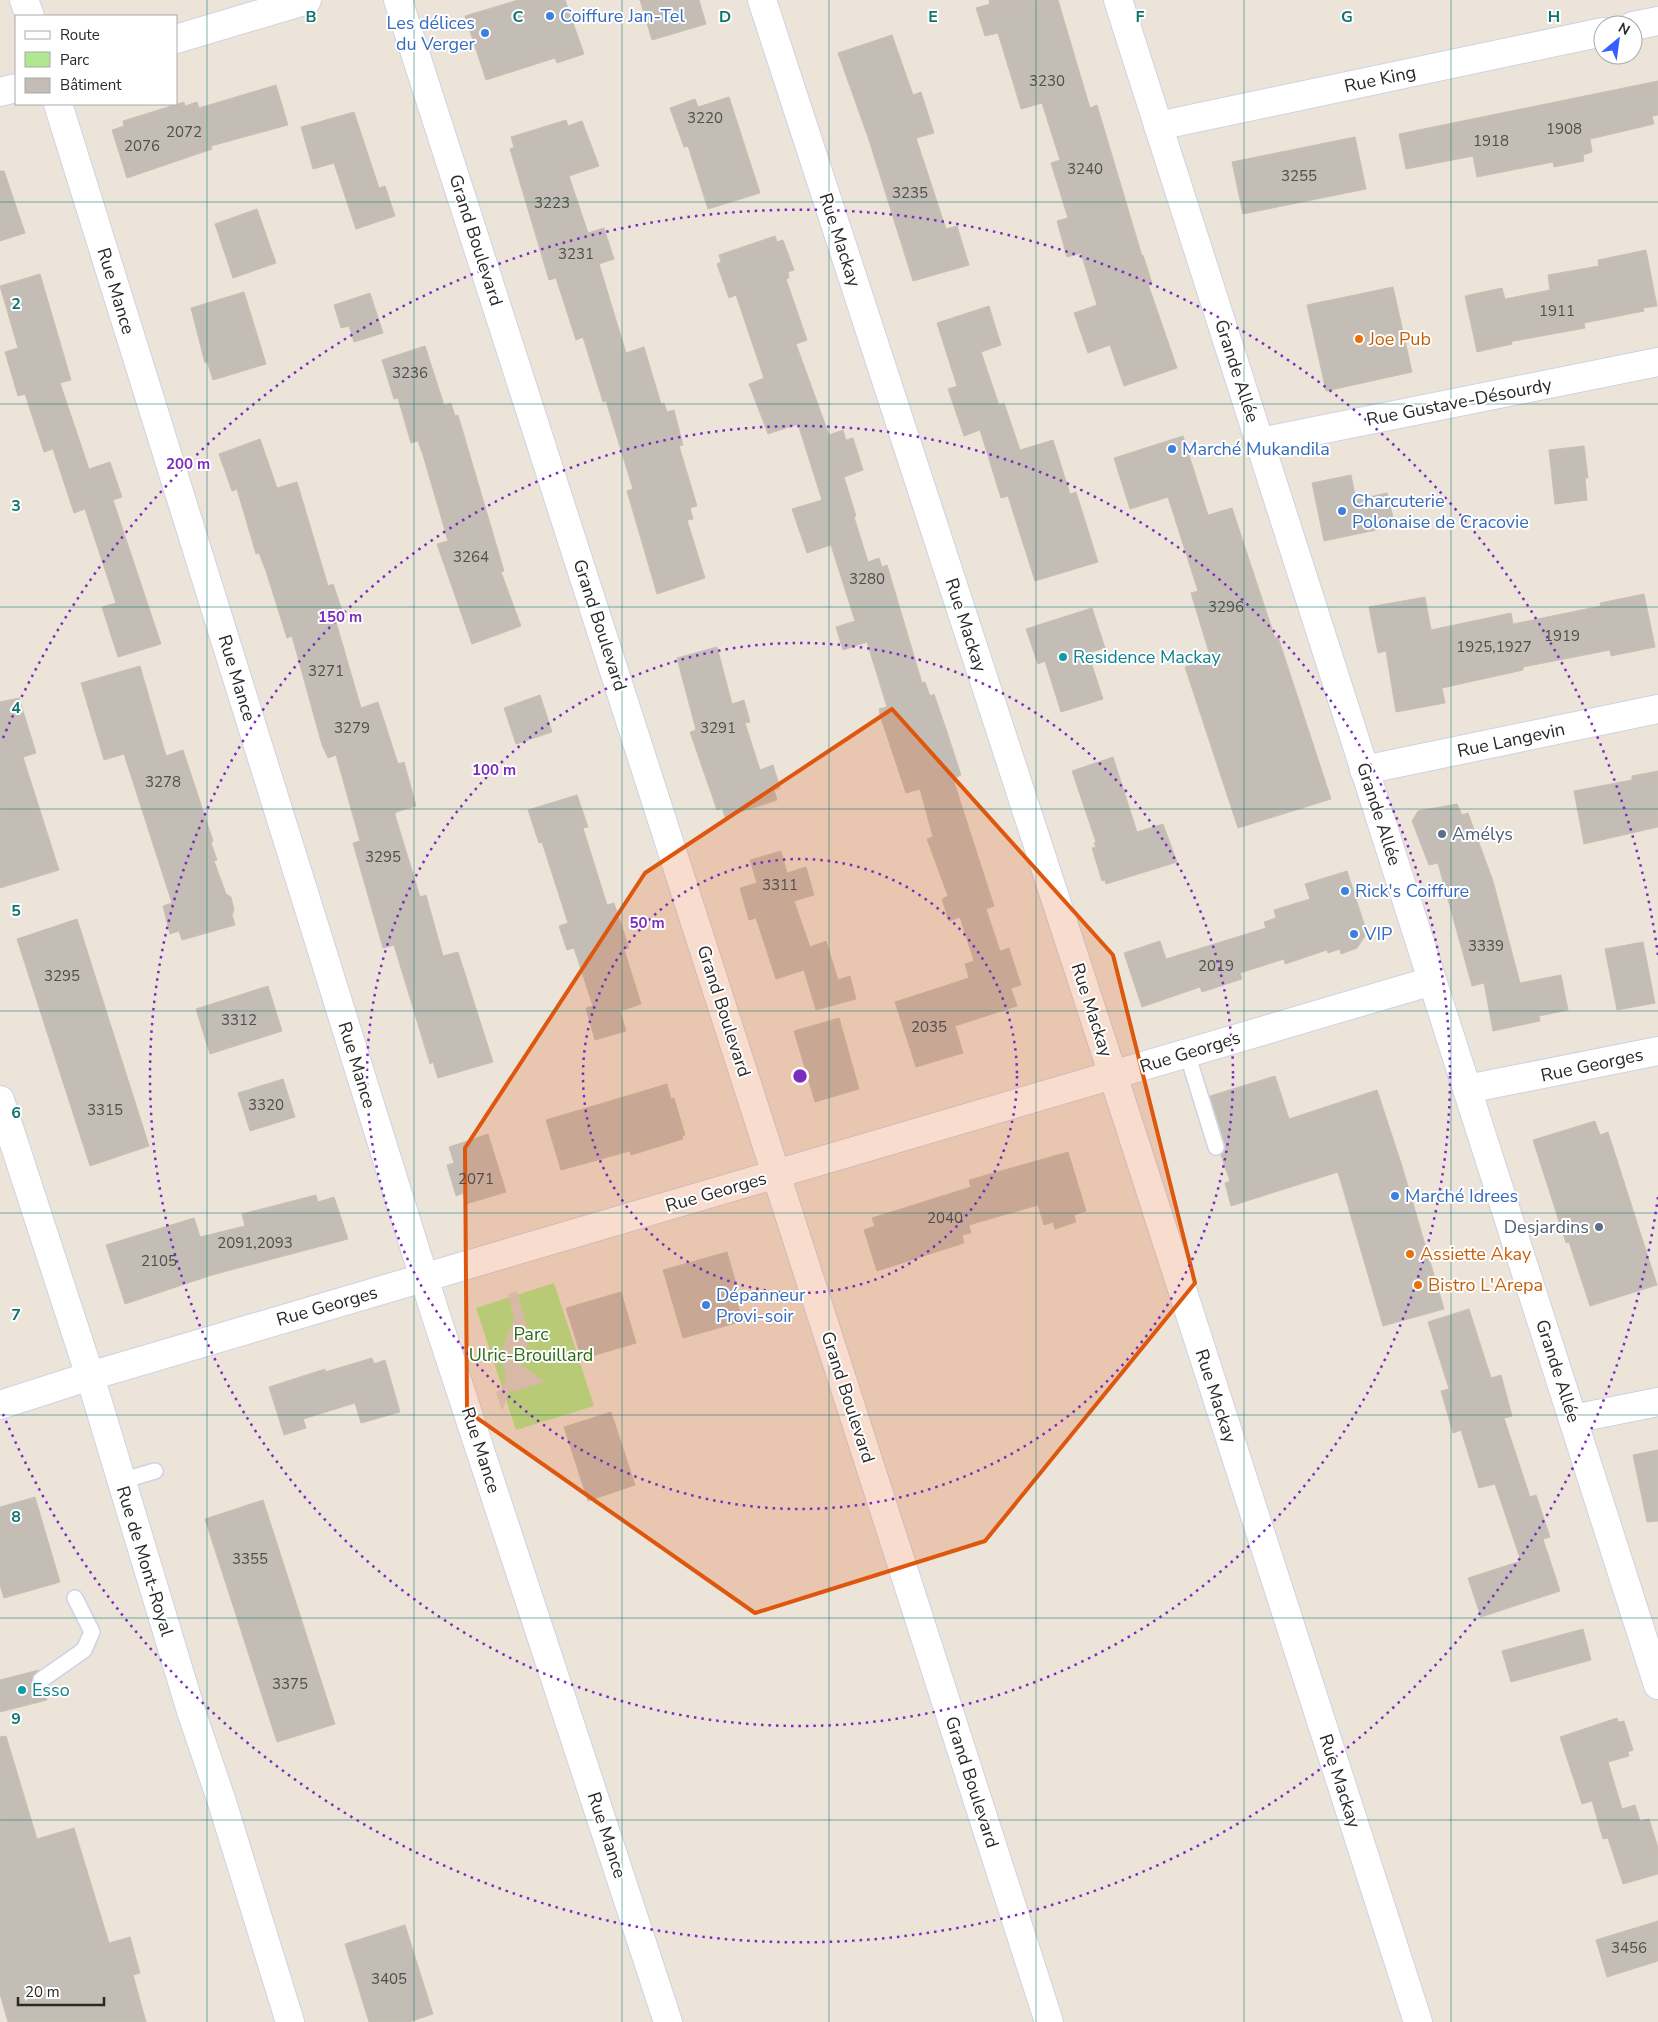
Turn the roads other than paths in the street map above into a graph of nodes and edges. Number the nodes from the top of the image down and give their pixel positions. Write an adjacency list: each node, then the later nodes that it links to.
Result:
1 (24, 0): 6 (street)
2 (307, 0): 10 (street)
3 (398, 0): 26 (street, Grand Boulevard)
4 (762, 0): 22 (street, Rue Mackay)
5 (1118, 0): 14 (street, Grande Allée)
6 (30, 15)
7 (1658, 21): 8 (street)
8 (1643, 24)
9 (1593, 34): 14 (street, Rue King)
10 (178, 39)
11 (15, 88): 12 (street)
12 (0, 92)
13 (58, 105): 27 (street, Rue Mance)
14 (1158, 126): 16 (street, Grande Allée)
15 (1658, 362): 16 (street, Rue Gustave-Désourdy)
16 (1260, 442): 18 (street, Grande Allée)
17 (1658, 710): 18 (street, Rue Langevin)
18 (1364, 770): 19 (street, Grande Allée)
19 (1432, 981): 21 (street, Rue Georges); 23 (street, Grande Allée)
20 (1658, 1051): 23 (street, Rue Georges)
21 (1186, 1053): 22 (street, Rue Georges); 25 (lane)
22 (1112, 1075): 26 (street, Rue Georges); 40 (street, Rue Mackay)
23 (1467, 1089): 31 (street, Grande Allée)
24 (0, 1100): 28 (street, Rue de Mont-Royal)
25 (1216, 1147)
26 (776, 1174): 27 (street, Rue Georges); 39 (street, Grand Boulevard)
27 (424, 1278): 28 (street, Rue Georges); 38 (street, Rue Mance)
28 (90, 1376): 30 (street, Rue Georges); 33 (street, Rue de Mont-Royal)
29 (1658, 1402): 31 (street)
30 (0, 1406)
31 (1573, 1419): 36 (street, Grande Allée)
32 (155, 1471): 33 (lane)
33 (122, 1481): 37 (street, Rue de Mont-Royal)
34 (75, 1598): 35 (lane)
35 (41, 1680)
36 (1658, 1685)
37 (290, 2022)
38 (668, 2022)
39 (1049, 2022)
40 (1418, 2022)

